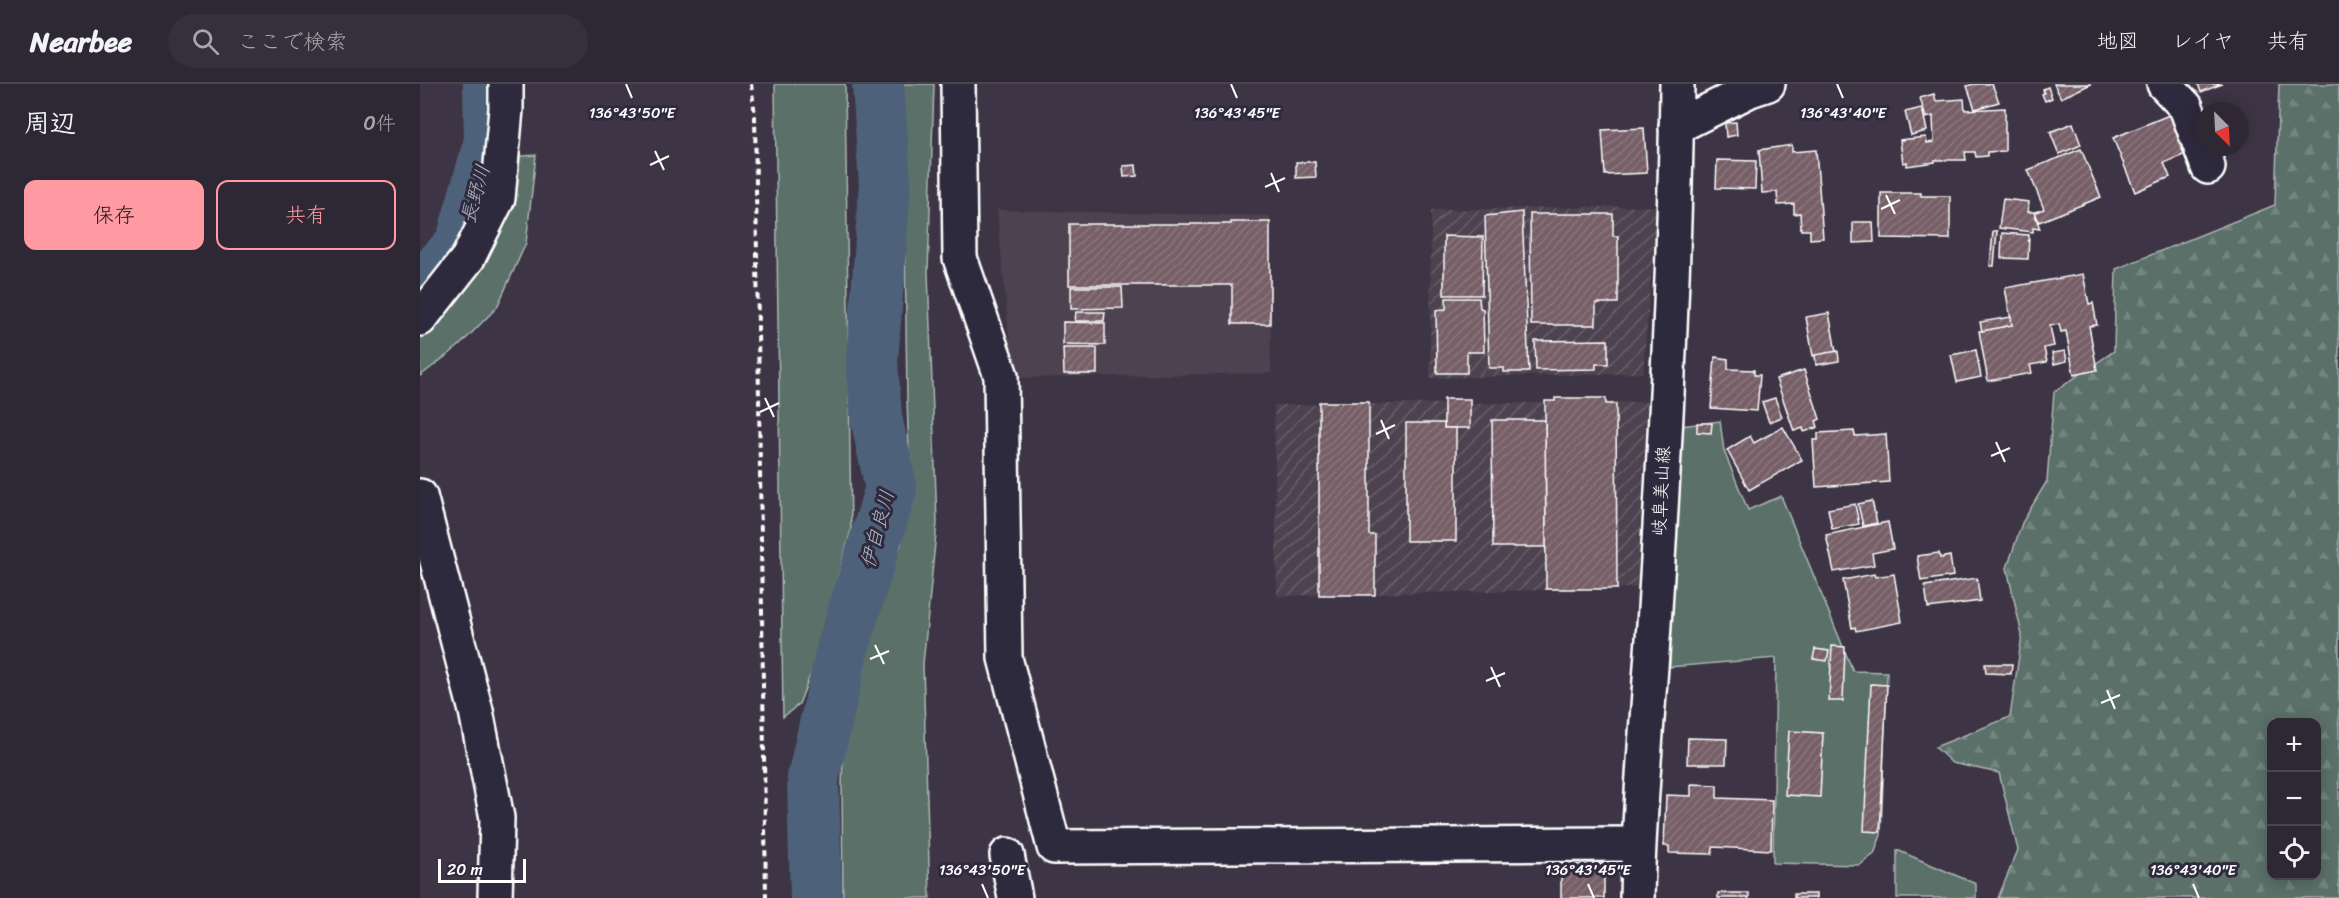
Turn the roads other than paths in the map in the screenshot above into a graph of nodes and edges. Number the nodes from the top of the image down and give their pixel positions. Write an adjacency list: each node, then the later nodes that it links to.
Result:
1 (506, 84): 8 (street)
2 (958, 84): 10 (street)
3 (1677, 84): 6 (street, 岐阜美山線)
4 (1768, 84): 6 (street)
5 (2164, 84): 7 (street)
6 (1676, 128): 10 (street, 岐阜美山線)
7 (2208, 167)
8 (420, 319)
9 (420, 496): 12 (street)
10 (1638, 844): 14 (street, 岐阜美山線)
11 (1007, 855): 13 (street)
12 (486, 894)
13 (1016, 898)
14 (1637, 898)

